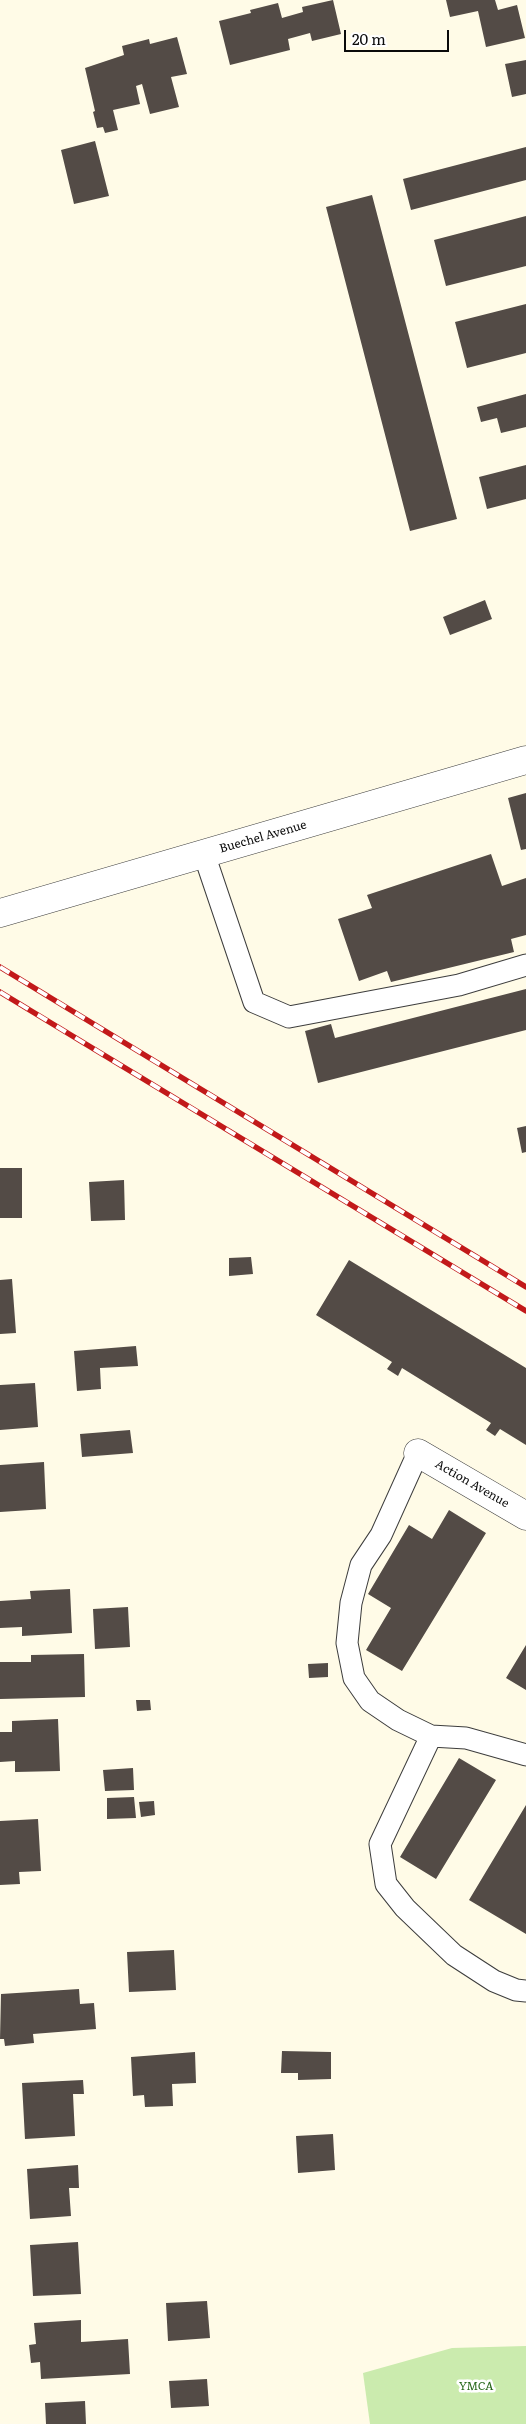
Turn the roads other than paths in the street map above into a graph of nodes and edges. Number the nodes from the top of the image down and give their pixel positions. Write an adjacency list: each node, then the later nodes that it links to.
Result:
1 (526, 760): 2 (street, Buechel Avenue)
2 (204, 854): 3 (street, Buechel Avenue); 4 (lane)
3 (0, 913)
4 (526, 965)
5 (418, 1453): 6 (street, Action Avenue); 7 (lane)
6 (526, 1516)
7 (431, 1736): 8 (lane); 9 (lane)
8 (526, 1756)
9 (526, 1991)

